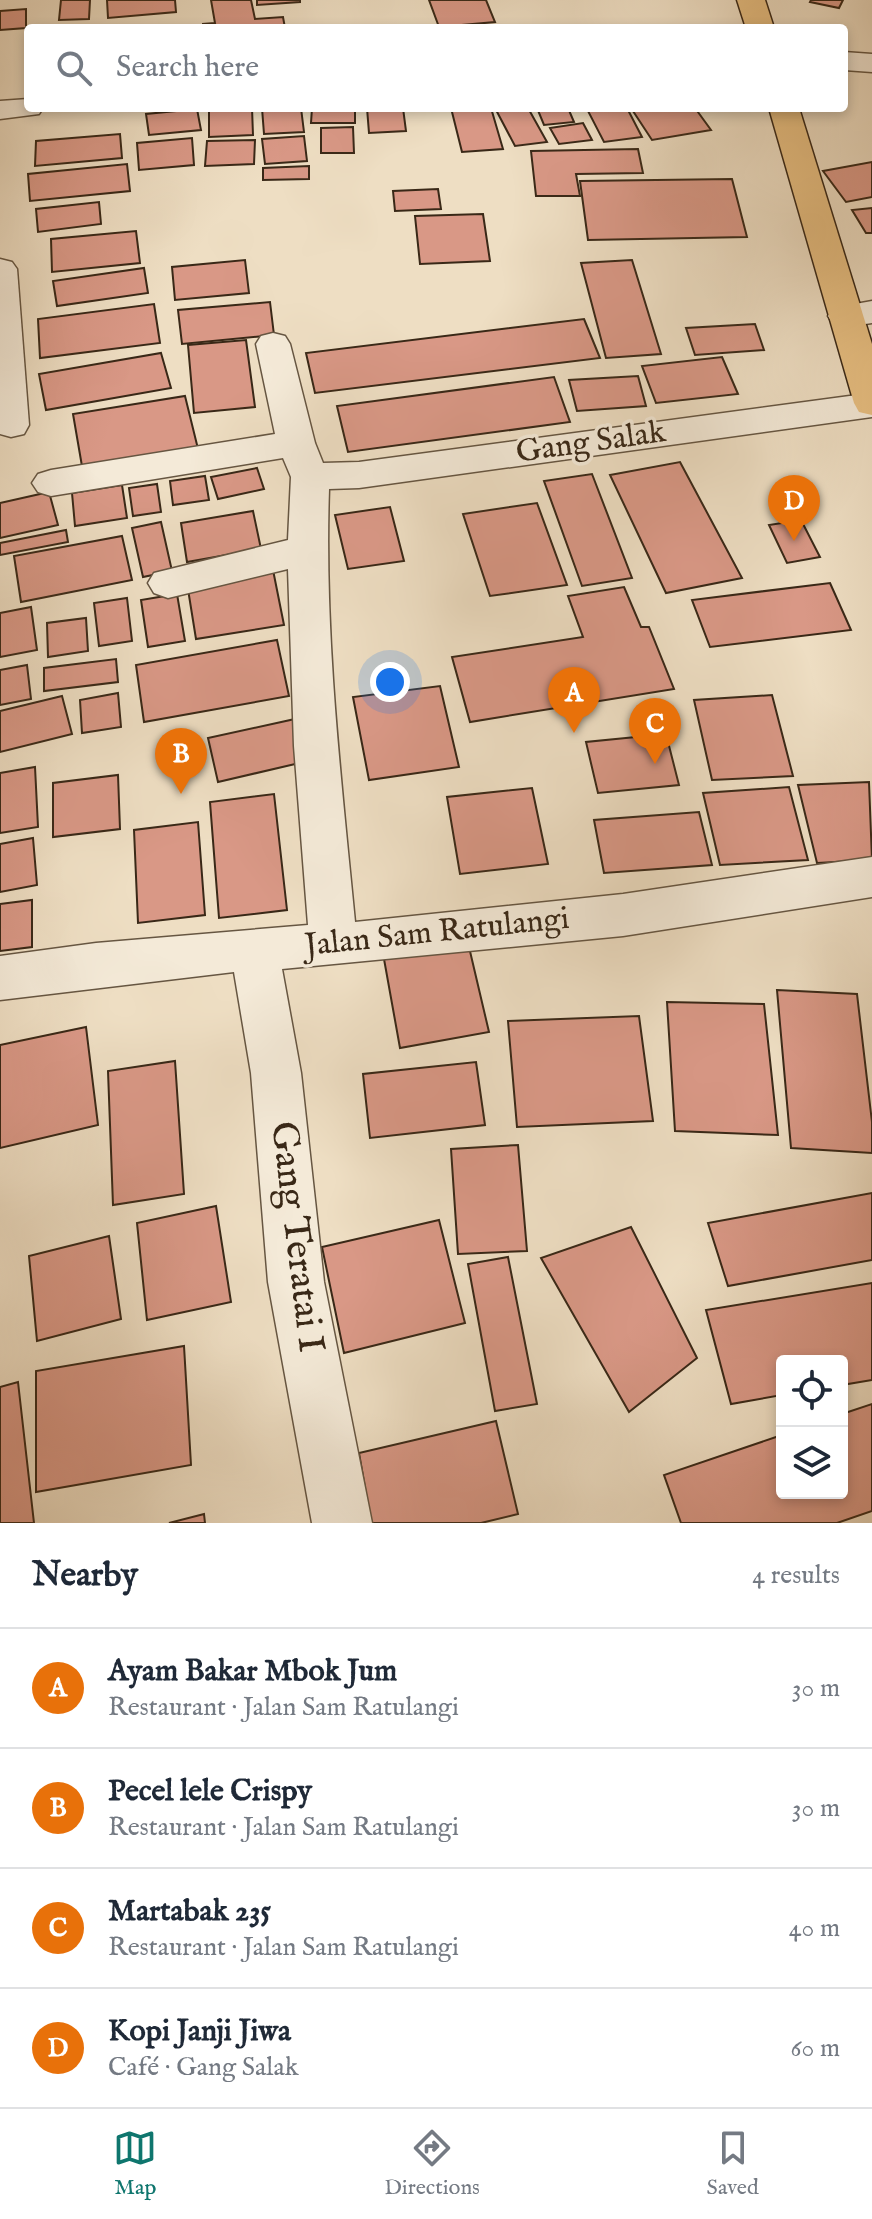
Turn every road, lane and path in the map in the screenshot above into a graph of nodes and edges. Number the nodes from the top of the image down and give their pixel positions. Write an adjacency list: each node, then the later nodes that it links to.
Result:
1 (751, 0): 2 (highway)
2 (759, 24)
3 (848, 61): 4 (street)
4 (872, 63)
5 (24, 108): 6 (street)
6 (0, 110)
7 (785, 112): 9 (highway)
8 (0, 269): 12 (street)
9 (858, 314): 11 (highway)
10 (273, 344): 13 (street)
11 (872, 404): 13 (street, Gang Salak)
12 (11, 425)
13 (303, 460): 14 (street, Gang Salak); 15 (street)
14 (51, 483)
15 (307, 550): 16 (street); 18 (street)
16 (168, 583)
17 (872, 877): 18 (street, Jalan Sam Ratulangi)
18 (333, 945): 19 (street, Jalan Sam Ratulangi)
19 (254, 949): 20 (street, Jalan Sam Ratulangi); 21 (street, Gang Teratai I)
20 (0, 978)
21 (342, 1523)

